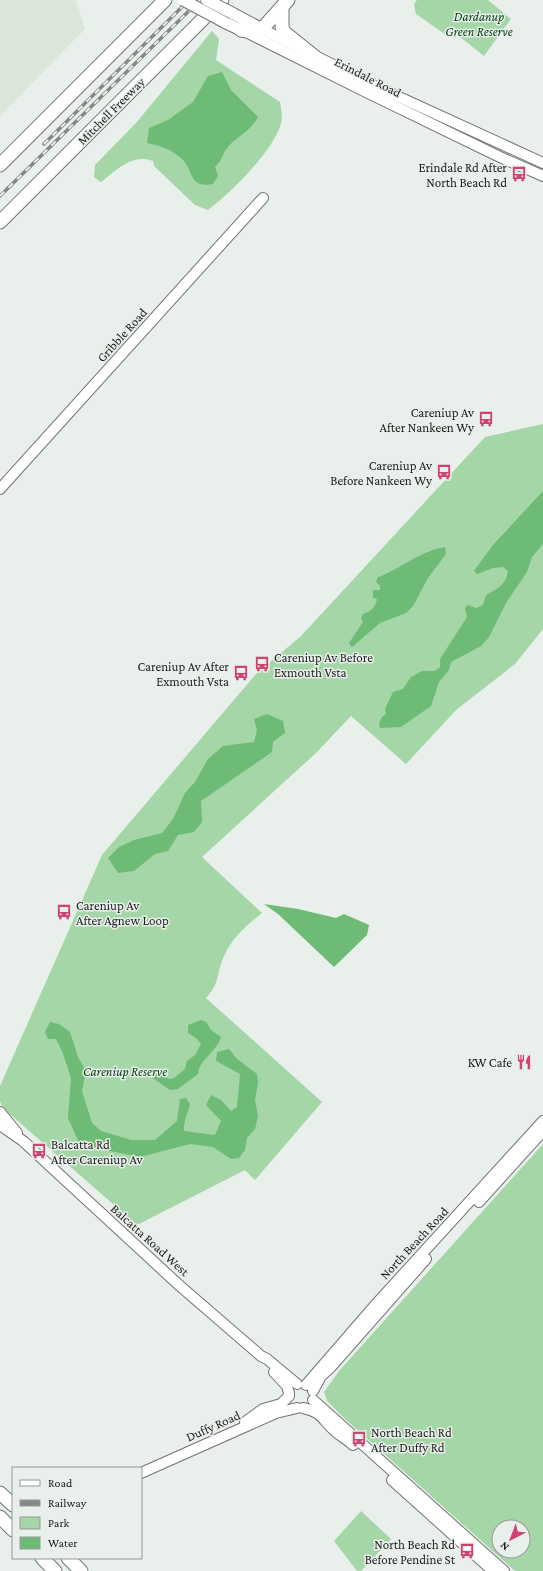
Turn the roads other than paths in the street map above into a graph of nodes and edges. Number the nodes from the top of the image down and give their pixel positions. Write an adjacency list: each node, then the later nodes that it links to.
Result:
1 (165, 0): 10 (highway)
2 (183, 0): 6 (main road, Erindale Road, bridge)
3 (207, 0): 7 (main road, Erindale Road, bridge)
4 (222, 0): 13 (highway, Mitchell Freeway)
5 (285, 4): 7 (highway); 8 (highway)
6 (241, 30): 7 (highway); 11 (main road, Erindale Road)
7 (262, 30): 8 (main road, Erindale Road)
8 (314, 56): 9 (main road, Erindale Road)
9 (543, 163)
10 (0, 165)
11 (543, 176)
12 (263, 198): 14 (main road, Gribble Road)
13 (0, 222)
14 (0, 489)
15 (0, 1112): 19 (main road, Balcatta Road West)
16 (543, 1120): 21 (main road, North Beach Road)
17 (0, 1125): 19 (main road, Balcatta Road West)
18 (543, 1131): 21 (main road, North Beach Road)
19 (23, 1141): 20 (main road, Balcatta Road West)
20 (261, 1356): 21 (main road, Balcatta Road West); 22 (main road, Balcatta Road West)
21 (307, 1390): 22 (main road, Duffy Road); 23 (main road); 38 (main road)
22 (289, 1394): 23 (main road, Balcatta Road West); 24 (main road, Duffy Road)
23 (300, 1408): 25 (main road, Duffy Road); 37 (main road)
24 (141, 1467)
25 (142, 1473)
26 (0, 1486): 27 (highway)
27 (12, 1492)
28 (0, 1493): 29 (highway)
29 (12, 1504)
30 (0, 1516): 31 (highway); 32 (highway)
31 (12, 1521)
32 (12, 1529)
33 (43, 1559): 35 (highway)
34 (69, 1559): 36 (highway)
35 (55, 1571)
36 (81, 1571)
37 (493, 1571)
38 (504, 1571)

